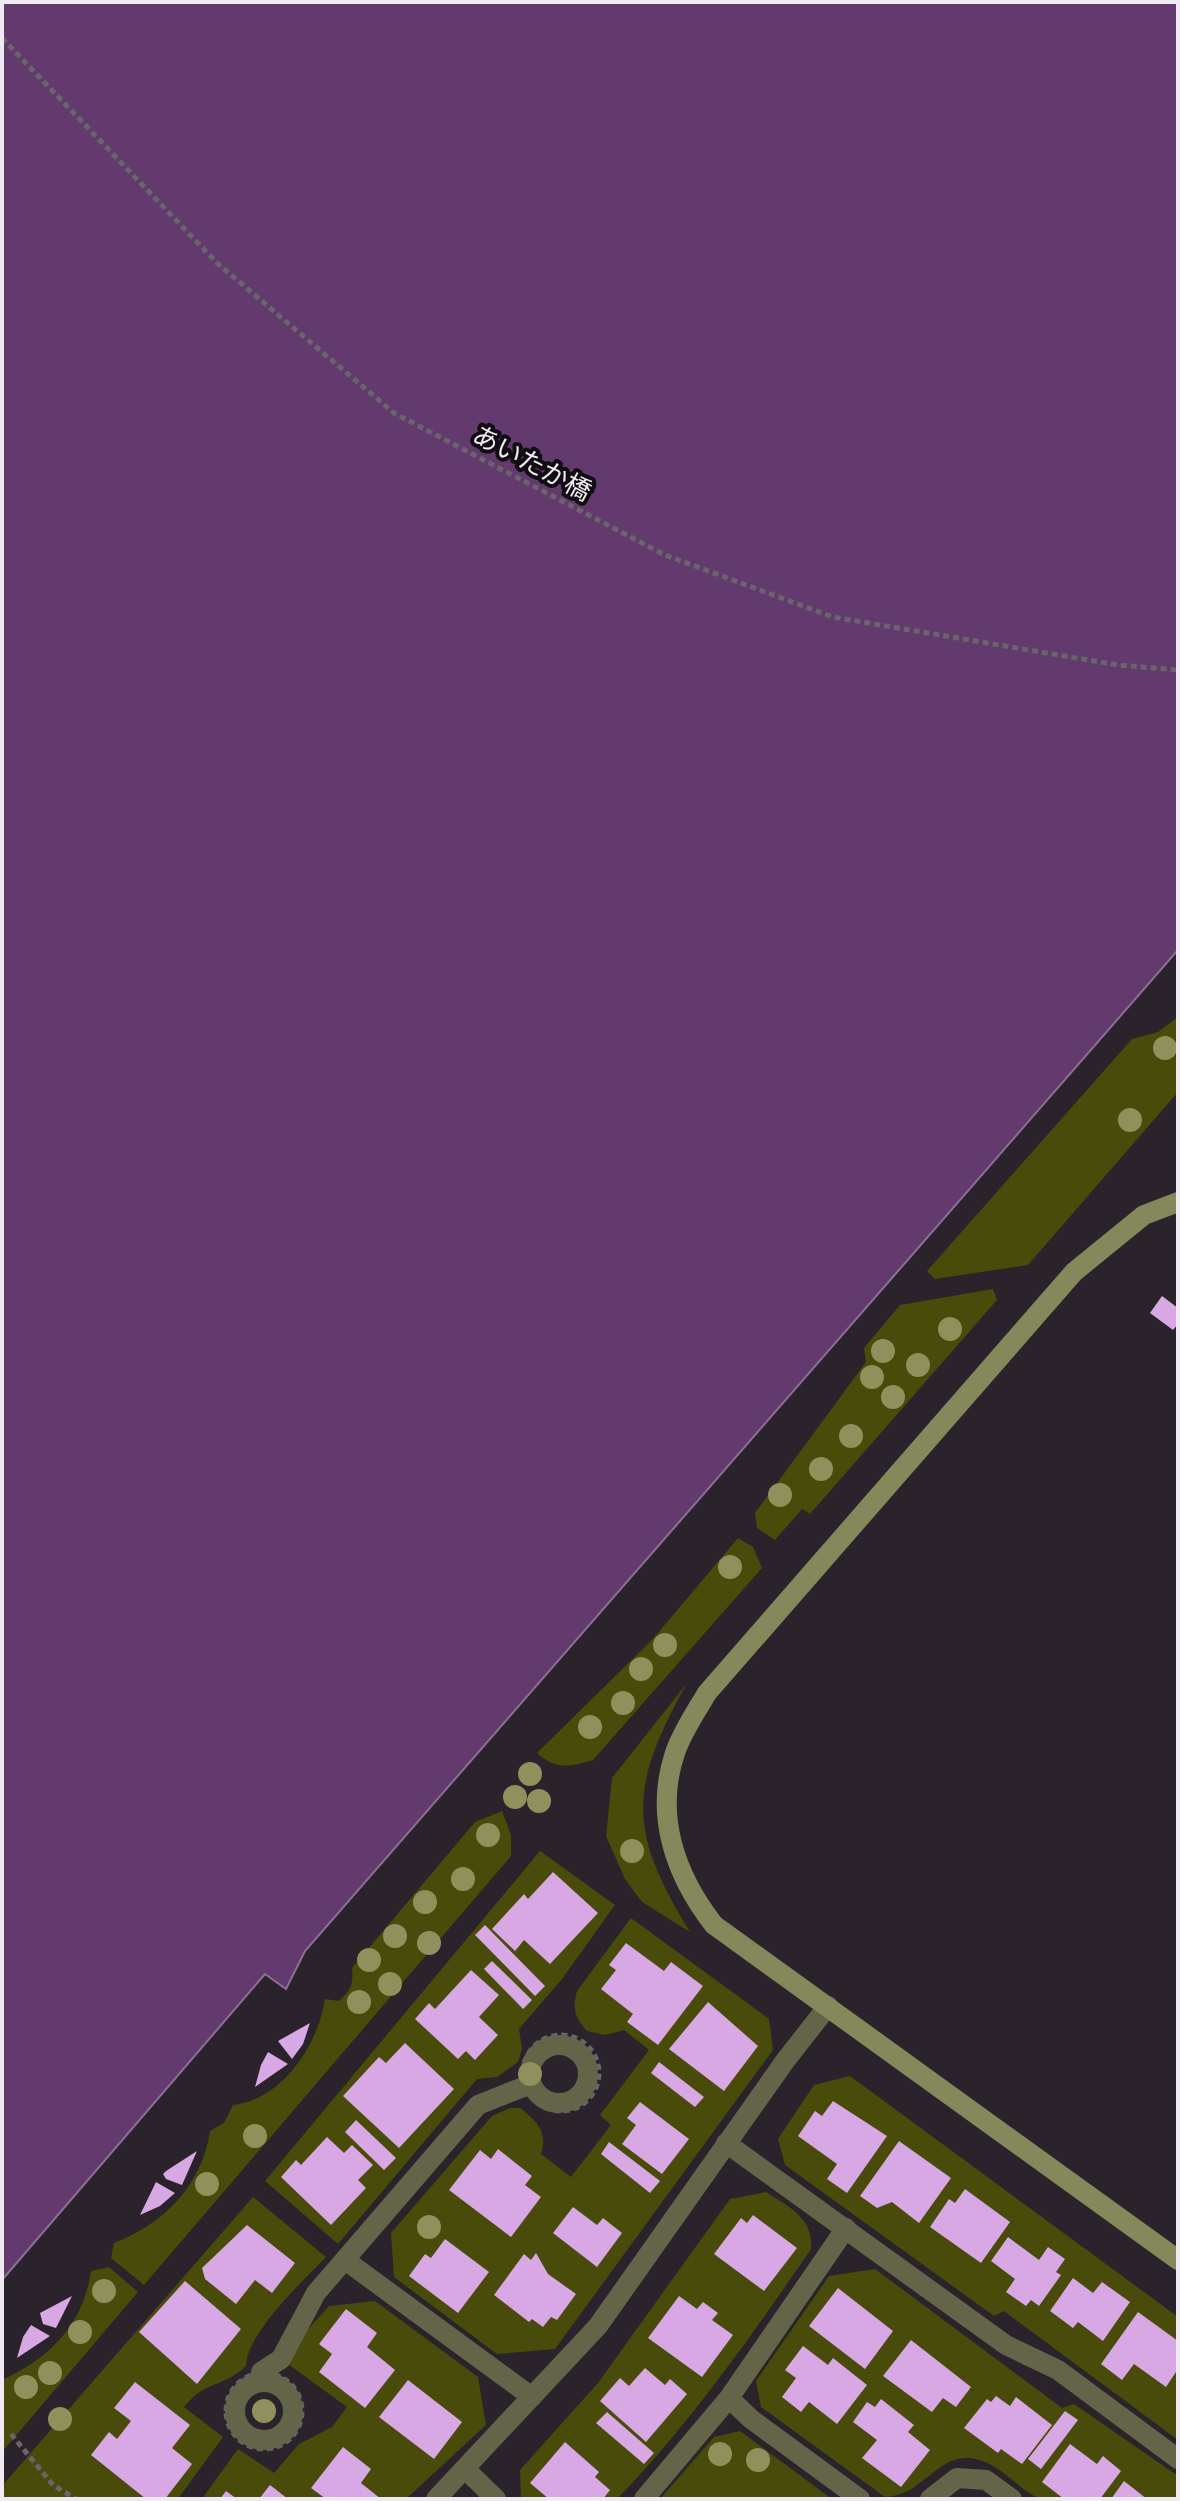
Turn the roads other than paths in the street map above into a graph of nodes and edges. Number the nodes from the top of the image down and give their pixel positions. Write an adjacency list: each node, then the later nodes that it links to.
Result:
1 (1178, 1202): 2 (street)
2 (828, 2006): 4 (street); 7 (street)
3 (531, 2084): 6 (street)
4 (726, 2143): 5 (street); 9 (street)
5 (846, 2228): 10 (street); 11 (street)
6 (345, 2260): 8 (street); 9 (street)
7 (1178, 2260)
8 (259, 2382)
9 (532, 2397): 12 (street)
10 (729, 2398): 15 (street); 16 (street)
11 (1178, 2459)
12 (465, 2469): 13 (street); 14 (street)
13 (436, 2499)
14 (496, 2499)
15 (644, 2499)
16 (860, 2499)
17 (930, 2499): 18 (street)
18 (1012, 2499)

